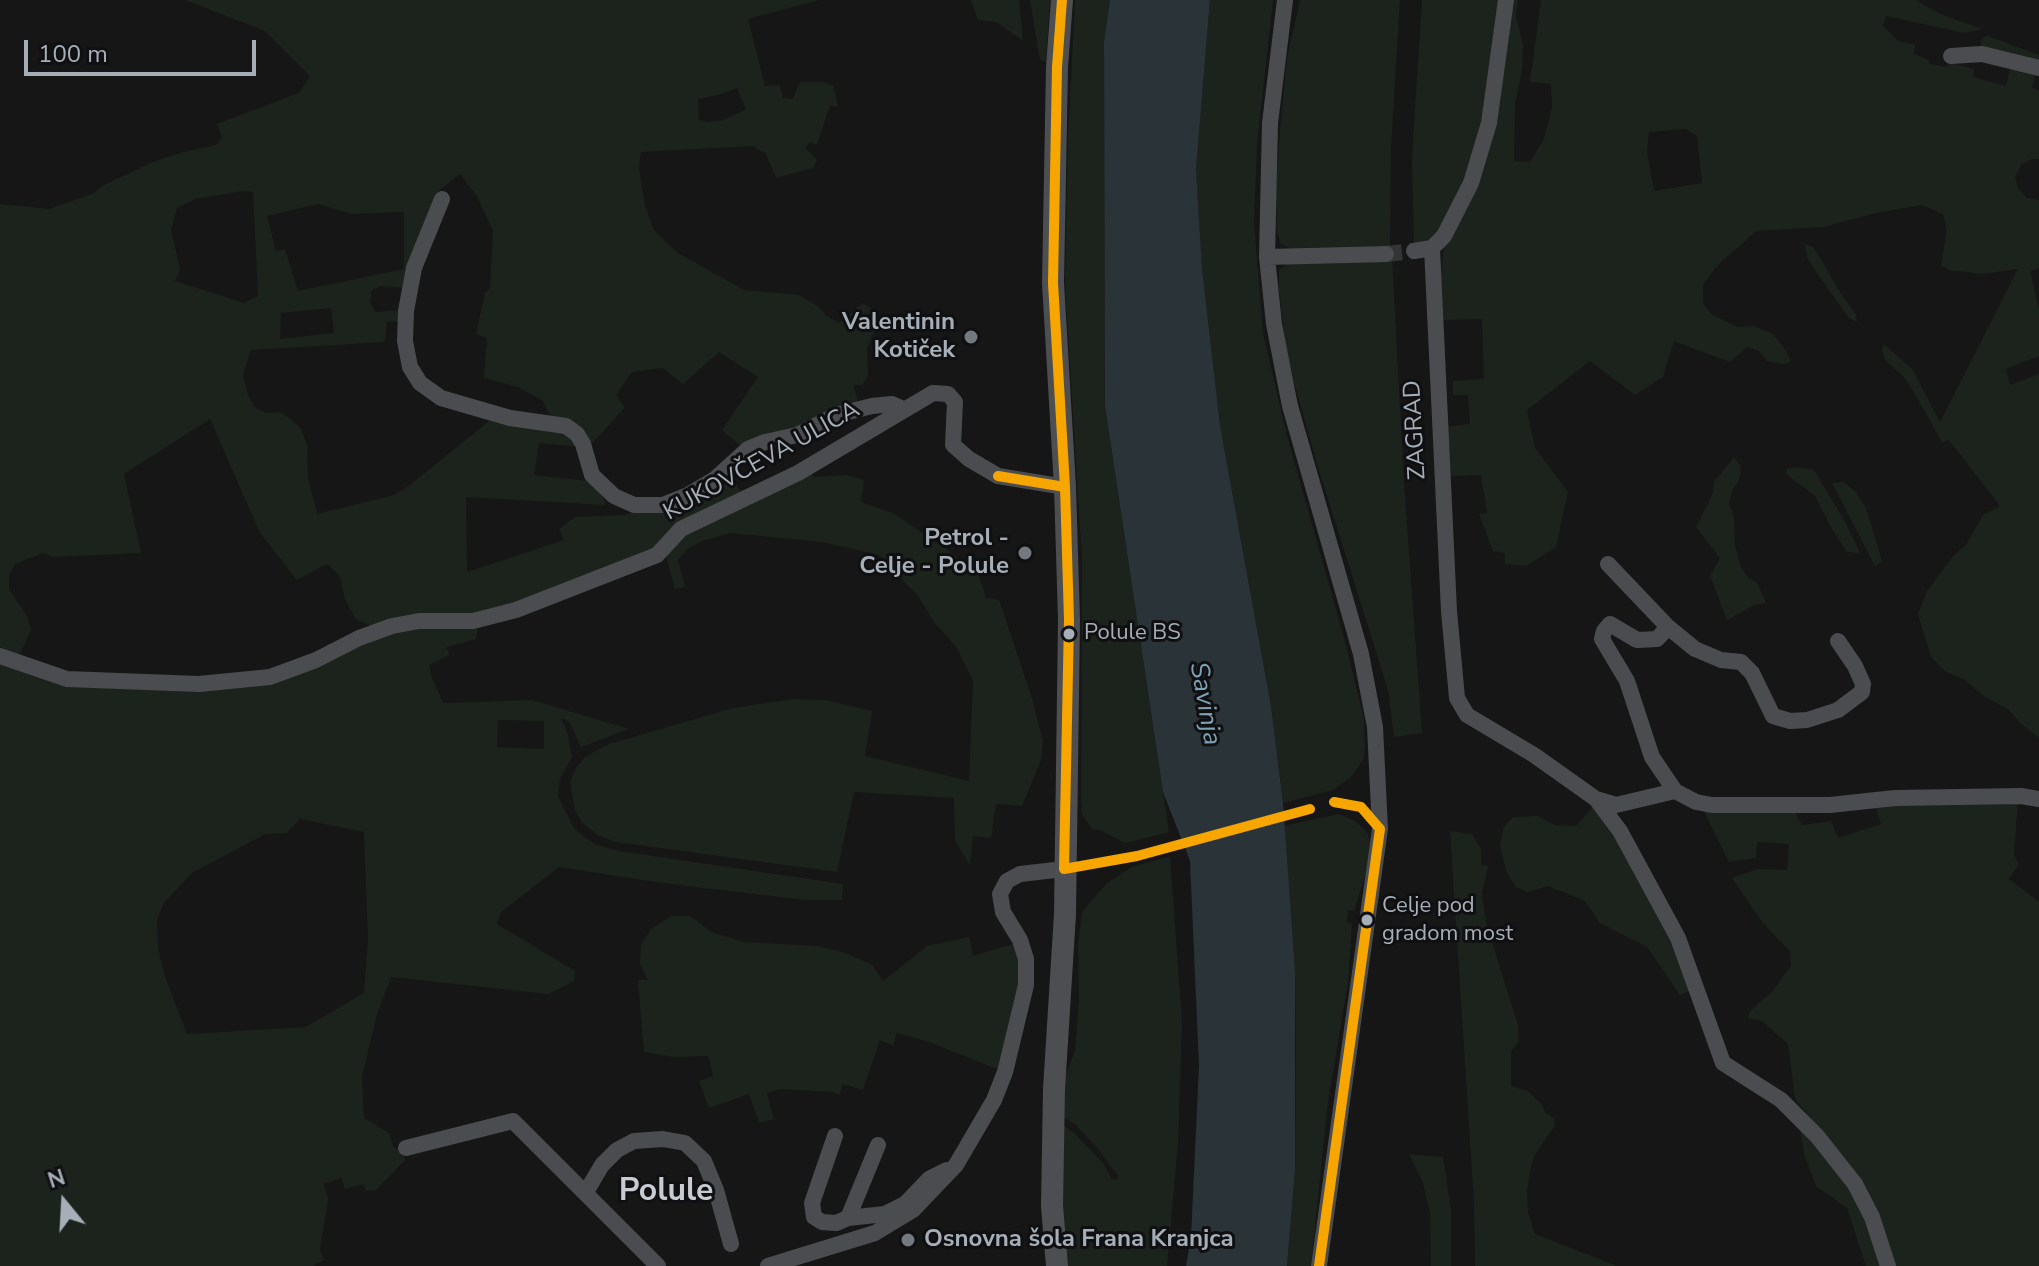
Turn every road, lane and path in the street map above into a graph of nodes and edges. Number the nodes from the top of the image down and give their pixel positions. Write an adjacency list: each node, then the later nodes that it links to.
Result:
1 (1062, 0): 12 (main road)
2 (1285, 0): 10 (street)
3 (1506, 0): 7 (street)
4 (1951, 56): 5 (street)
5 (2039, 68)
6 (442, 199): 11 (street, KUKOVČEVA ULICA)
7 (1432, 248): 8 (street); 18 (street, ZAGRAD)
8 (1414, 251)
9 (1386, 254): 10 (street)
10 (1267, 257): 31 (street)
11 (903, 409): 12 (street, KUKOVČEVA ULICA); 16 (street, KUKOVČEVA ULICA)
12 (1065, 487): 20 (main road)
13 (1608, 564): 14 (street)
14 (1668, 627): 15 (street); 17 (street)
15 (1838, 641)
16 (0, 656)
17 (1675, 791): 18 (street); 19 (street)
18 (1596, 799): 32 (street, ZAGRAD)
19 (2039, 799)
20 (1064, 869): 24 (street); 30 (main road)
21 (835, 1136): 26 (street)
22 (878, 1145): 26 (street)
23 (406, 1148): 25 (street)
24 (956, 1165): 26 (street); 29 (street)
25 (586, 1192): 27 (street); 28 (street)
26 (848, 1218)
27 (731, 1244)
28 (658, 1266)
29 (768, 1266)
30 (1057, 1266)
31 (1319, 1266)
32 (1888, 1266)

